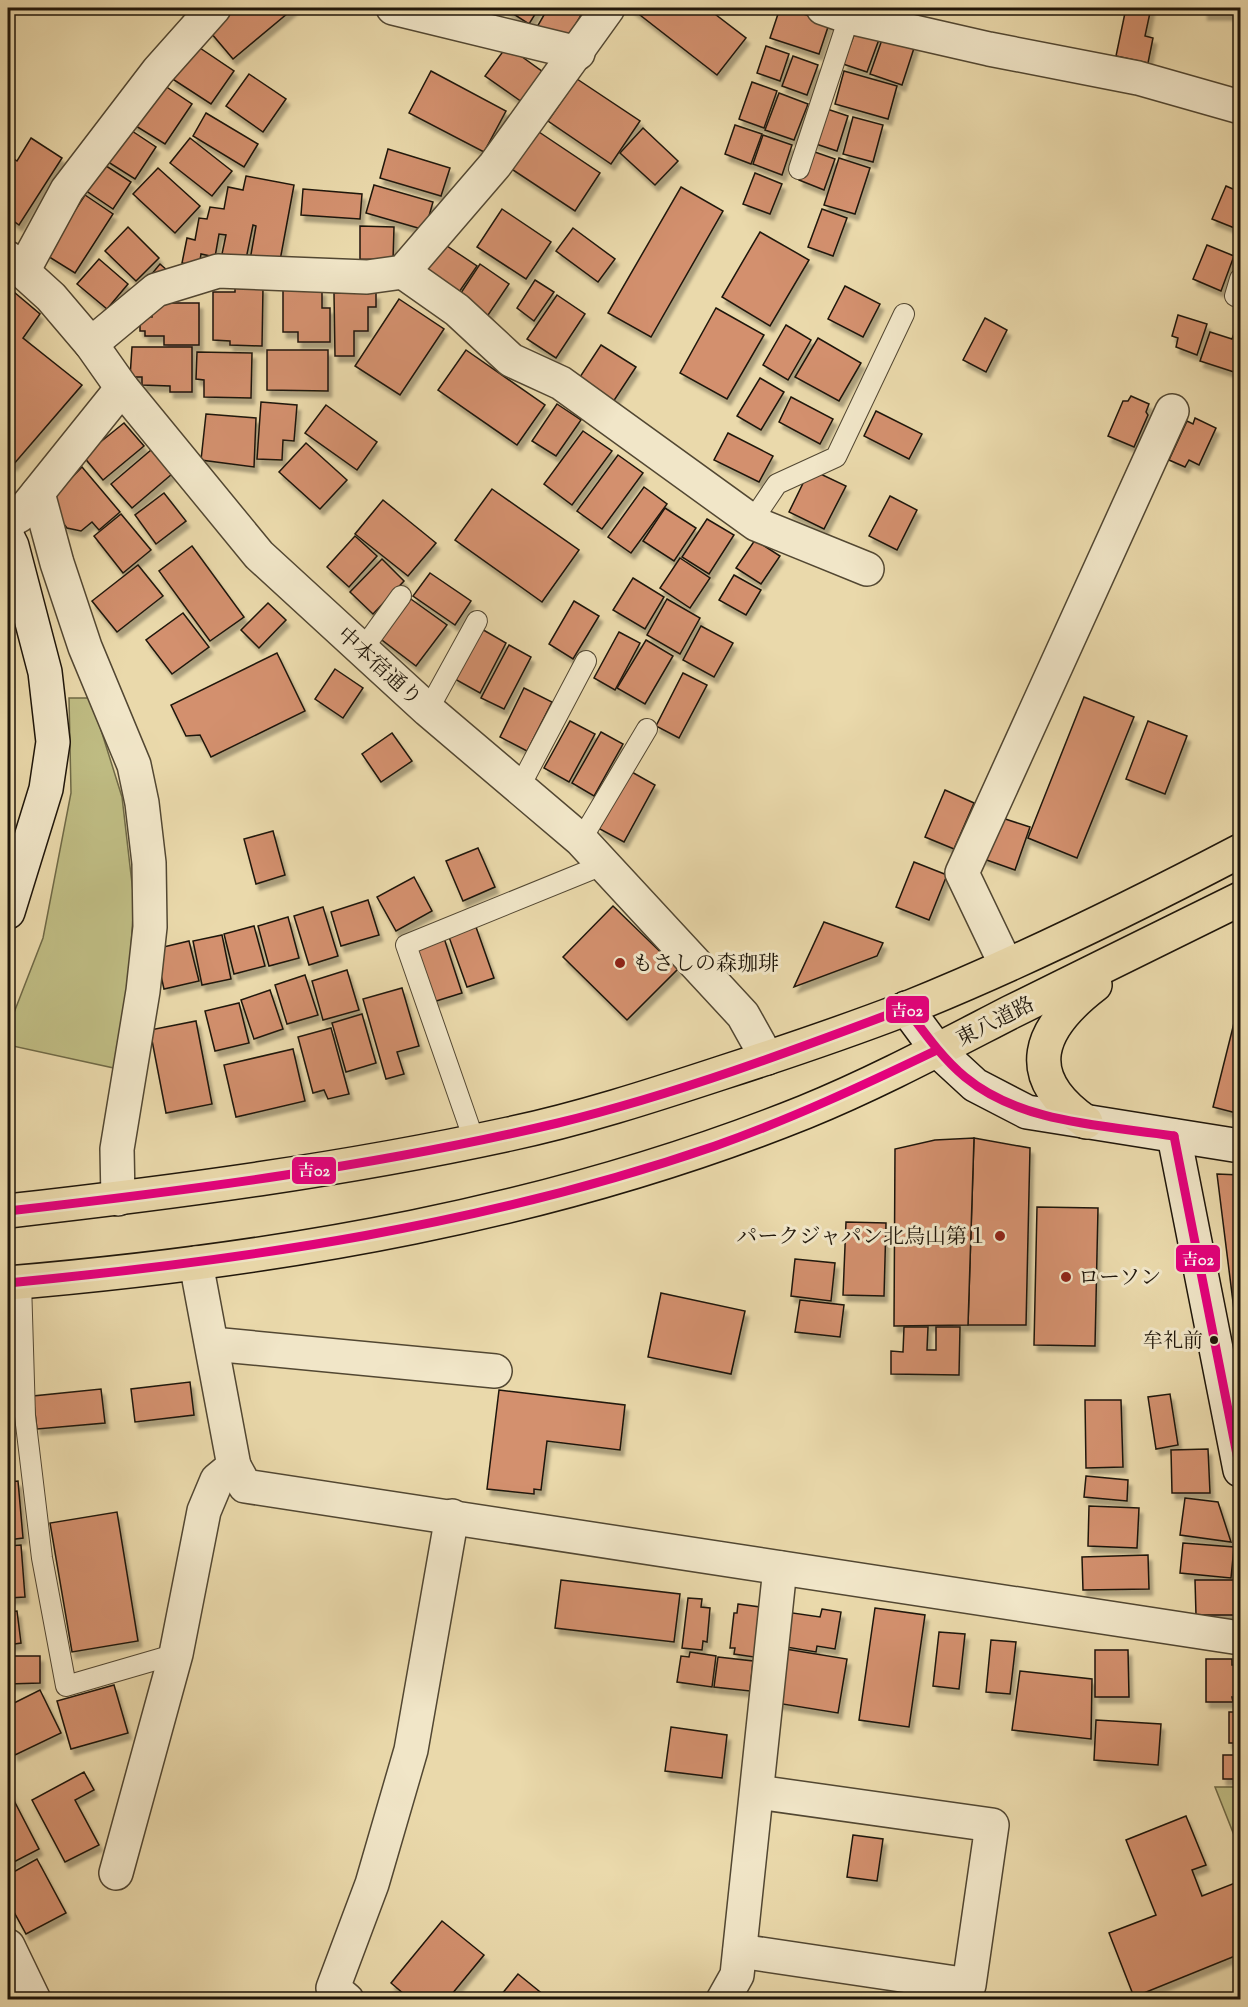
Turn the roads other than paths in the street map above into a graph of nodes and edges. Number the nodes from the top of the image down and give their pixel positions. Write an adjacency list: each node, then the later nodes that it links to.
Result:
1 (214, 8): 8 (street)
2 (393, 8): 5 (street)
3 (608, 8): 5 (street)
4 (836, 12): 6 (street); 7 (lane)
5 (578, 52): 9 (street)
6 (1240, 107)
7 (800, 169)
8 (15, 265): 13 (street, 中本宿通り)
9 (403, 272): 13 (street); 17 (street)
10 (1240, 279): 11 (lane)
11 (1240, 298)
12 (904, 315): 17 (lane)
13 (91, 344): 14 (street, 中本宿通り)
14 (122, 388): 16 (street); 23 (street, 中本宿通り)
15 (1172, 411): 34 (street)
16 (38, 493): 18 (street); 42 (street)
17 (752, 521): 20 (street)
18 (8, 522)
19 (8, 538): 32 (street)
20 (867, 569)
21 (402, 596): 23 (lane)
22 (477, 621): 25 (lane)
23 (362, 650): 25 (street, 中本宿通り)
24 (586, 661): 27 (lane)
25 (428, 710): 27 (street, 中本宿通り)
26 (647, 729): 28 (lane)
27 (519, 788): 28 (street, 中本宿通り)
28 (581, 840): 30 (street, 中本宿通り)
29 (1240, 851): 34 (main road)
30 (605, 864): 37 (street, 中本宿通り); 40 (lane)
31 (1240, 899): 33 (main road, 東八道路)
32 (8, 912)
33 (1144, 947): 36 (main road, 東八道路); 38 (main road)
34 (1006, 965): 35 (main road)
35 (906, 1008): 36 (street); 37 (main road)
36 (937, 1050): 38 (street); 44 (main road, 東八道路)
37 (767, 1058): 40 (main road)
38 (1086, 1122): 39 (street)
39 (1174, 1136): 41 (street); 49 (street)
40 (474, 1140): 42 (main road)
41 (1240, 1146)
42 (118, 1199): 43 (main road)
43 (8, 1210)
44 (196, 1263): 45 (main road, 東八道路); 46 (street)
45 (14, 1282): 53 (lane)
46 (212, 1344): 47 (street); 48 (street)
47 (495, 1371)
48 (234, 1466): 50 (street); 53 (street)
49 (1240, 1469)
50 (452, 1516): 51 (street); 59 (street)
51 (780, 1568): 52 (street); 54 (street)
52 (1240, 1638)
53 (176, 1654): 55 (street)
54 (757, 1792): 57 (street); 57 (street)
55 (116, 1873)
56 (8, 1946): 58 (street)
57 (740, 1951): 60 (street)
58 (34, 2000)
59 (347, 2000)
60 (723, 2000)

